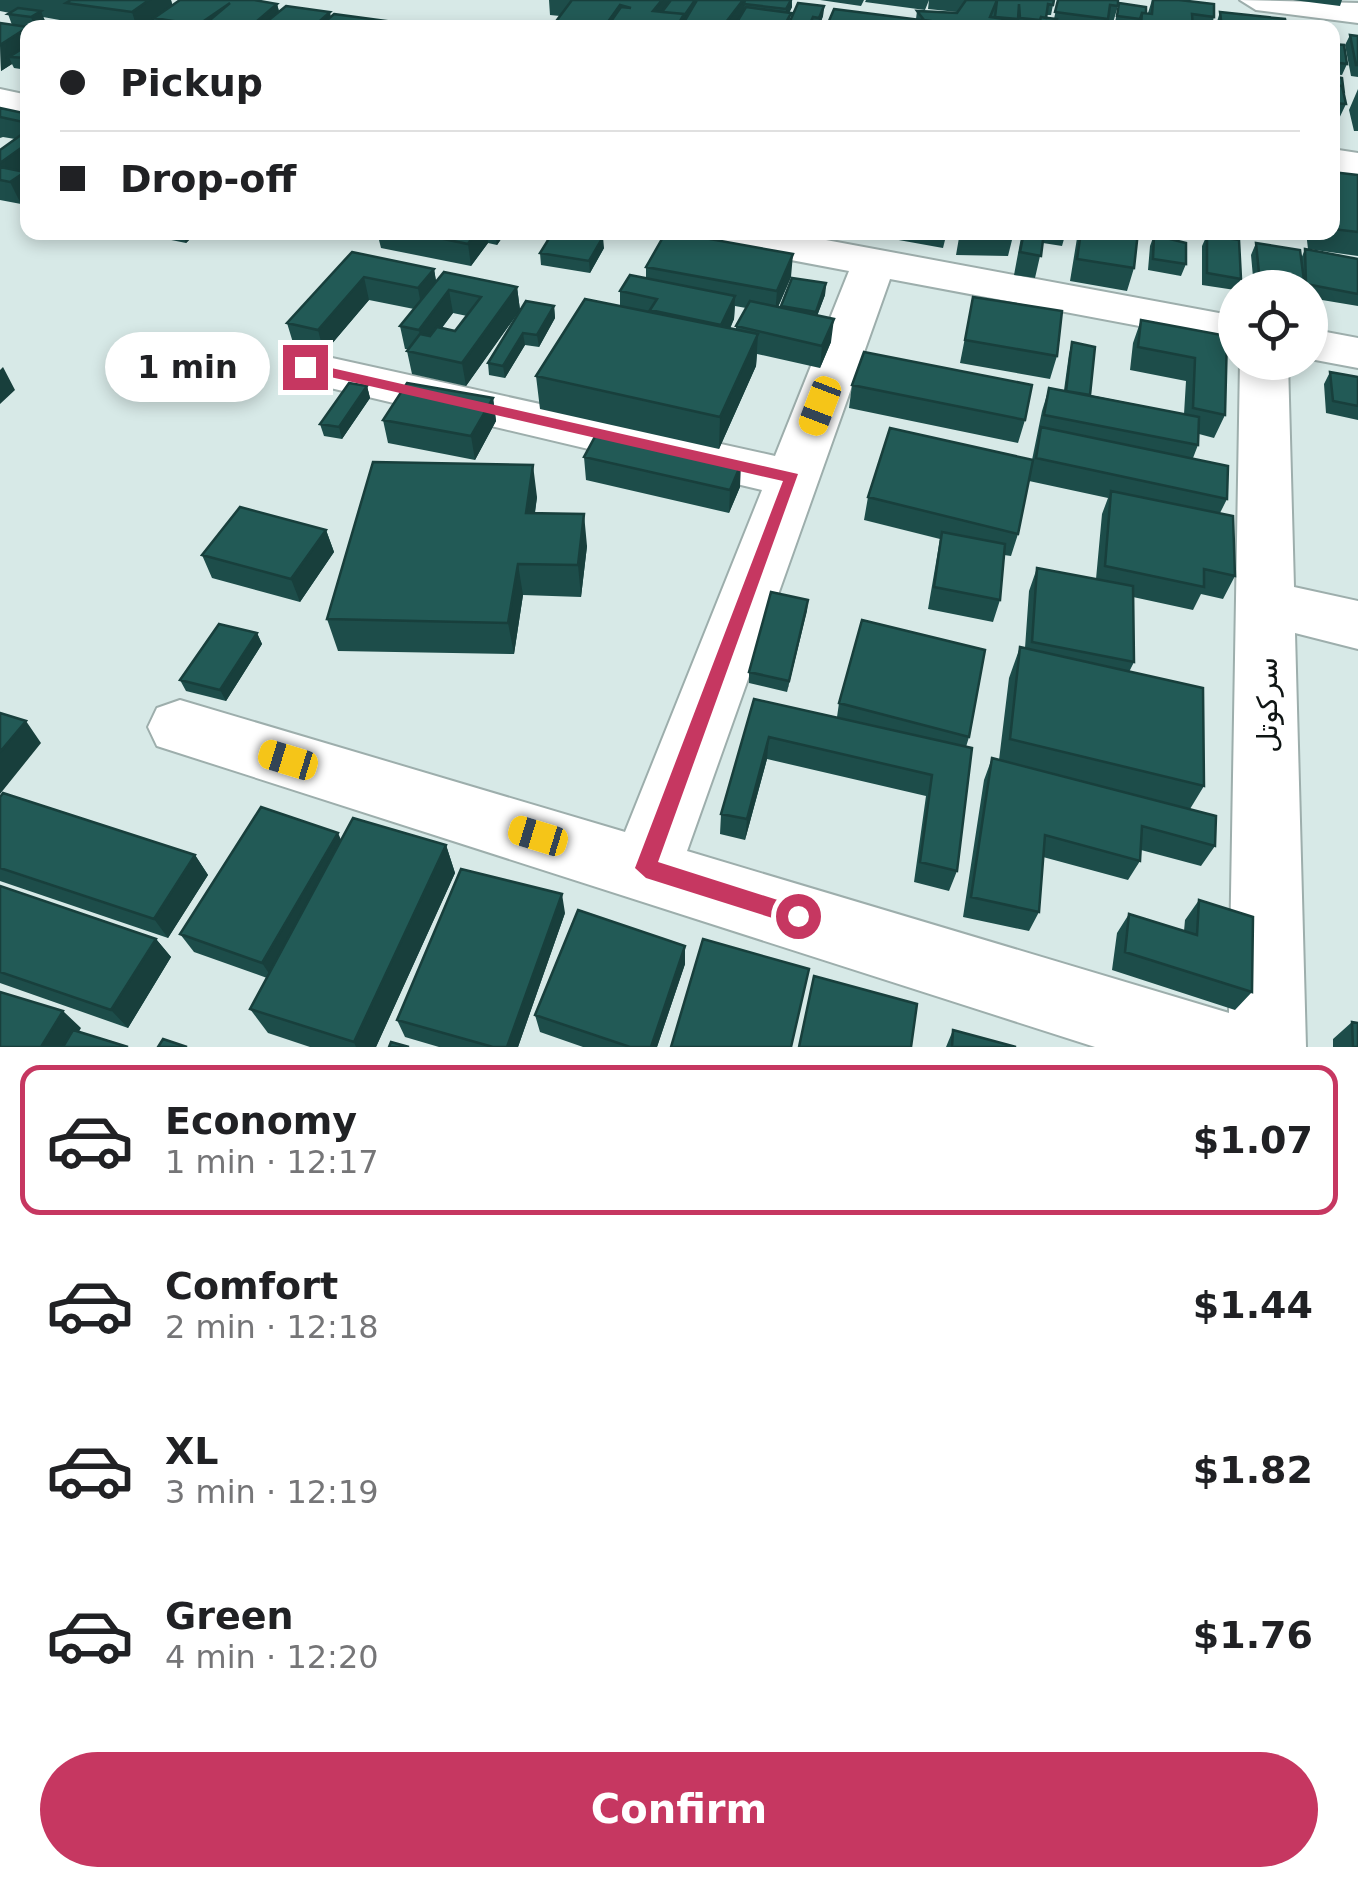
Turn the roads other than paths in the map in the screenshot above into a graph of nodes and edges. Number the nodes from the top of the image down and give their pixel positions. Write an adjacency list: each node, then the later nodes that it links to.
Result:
1 (1256, 0): 2 (street)
2 (1358, 13)
3 (753, 240): 4 (street)
4 (874, 263): 5 (street); 10 (street)
5 (1218, 327)
6 (1328, 347): 7 (street)
7 (1358, 352)
8 (305, 367): 10 (street)
9 (1264, 380): 11 (street, سرکوتل)
10 (792, 478): 14 (street)
11 (1267, 604): 12 (street); 16 (street, سرکوتل)
12 (1358, 625)
13 (180, 728): 14 (street)
14 (646, 868): 15 (street)
15 (1217, 1047)
16 (1267, 1047)

